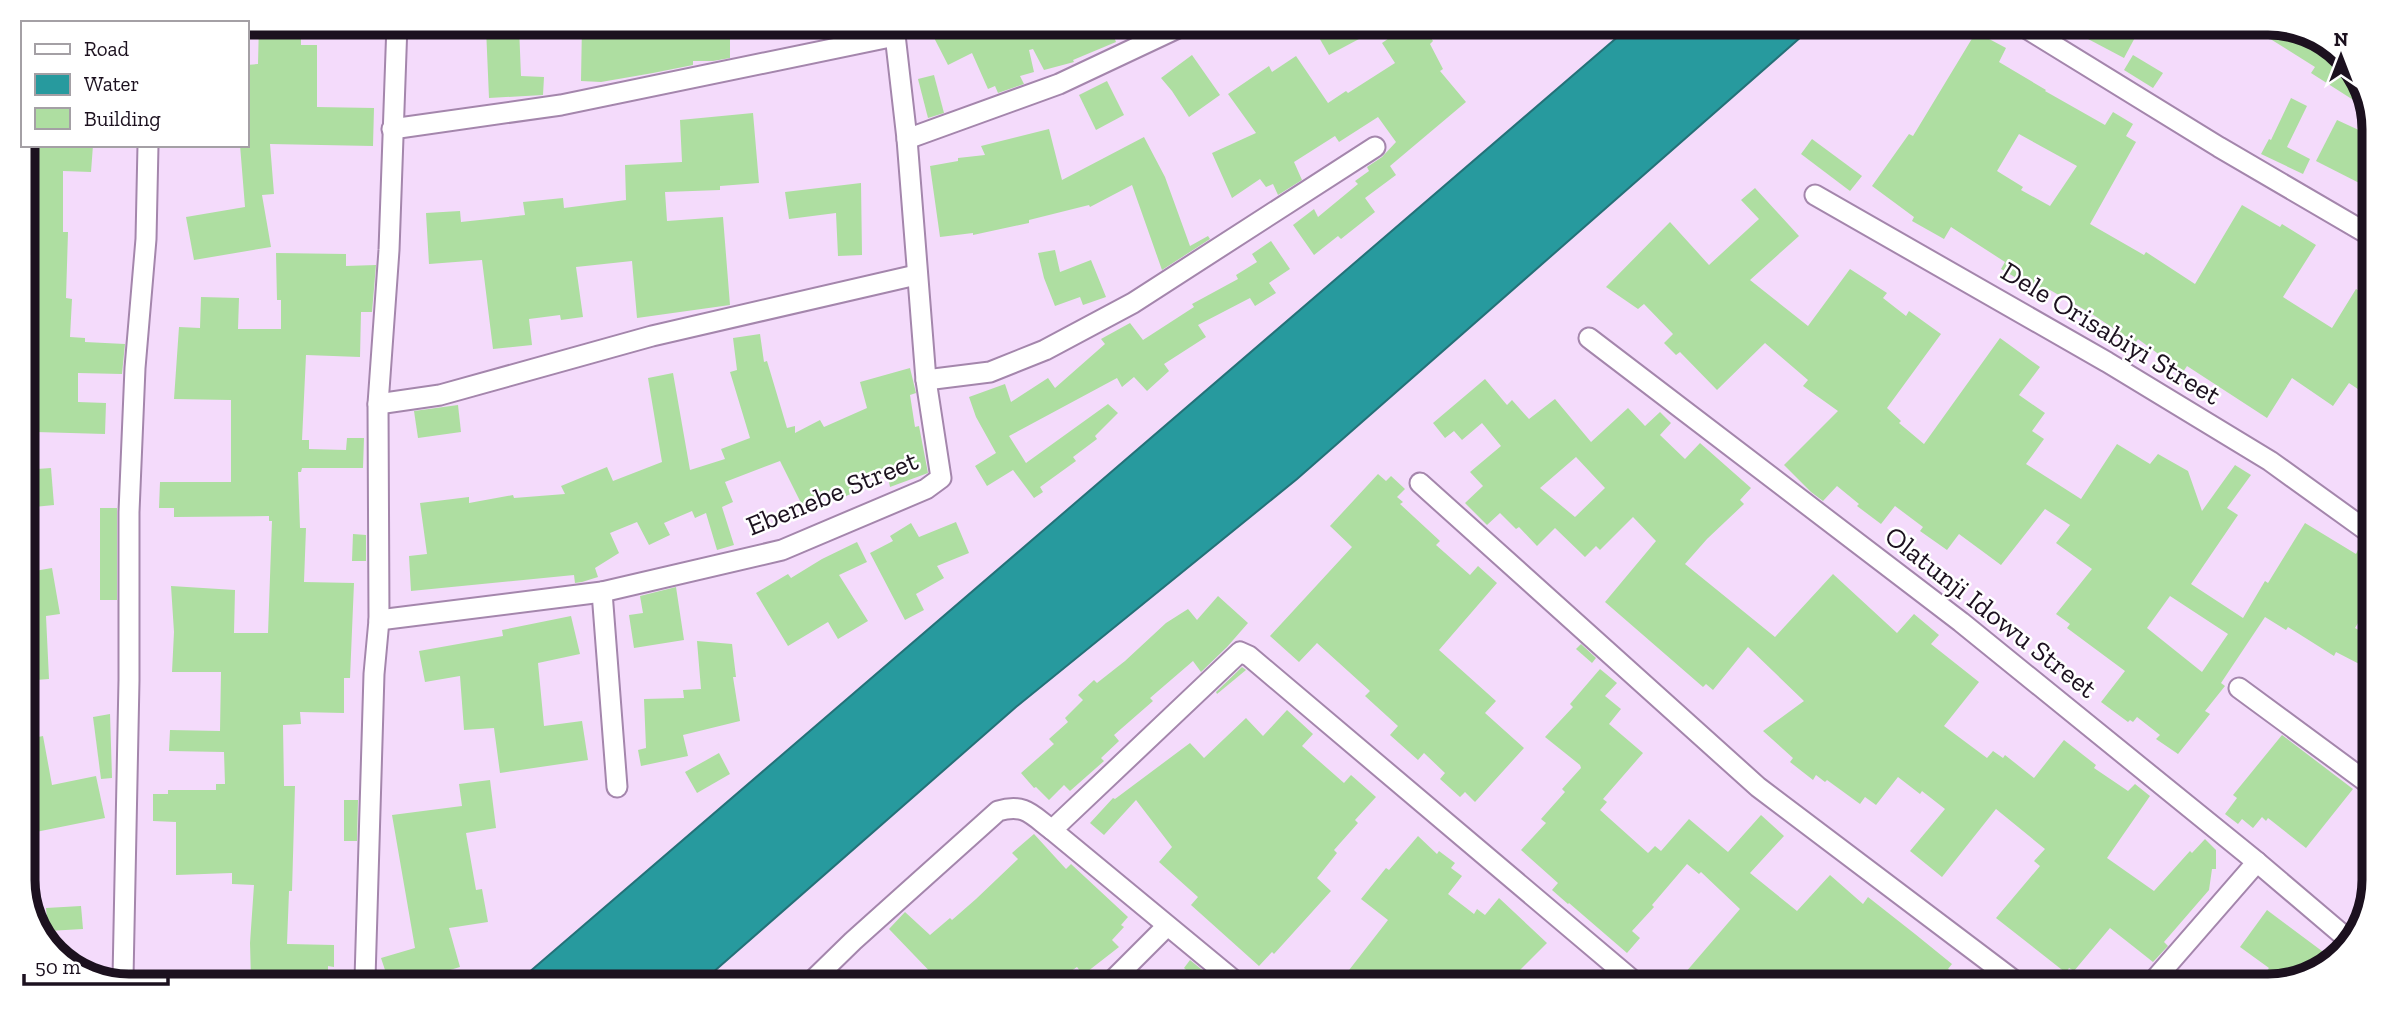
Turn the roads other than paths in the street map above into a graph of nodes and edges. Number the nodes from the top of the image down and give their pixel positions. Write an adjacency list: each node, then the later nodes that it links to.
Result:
1 (396, 35): 6 (street)
2 (876, 35): 6 (street)
3 (894, 35): 7 (street, Ebenebe Street)
4 (1163, 35): 7 (street)
5 (2037, 35): 11 (street)
6 (392, 129): 15 (street)
7 (907, 139): 12 (street, Ebenebe Street)
8 (148, 147): 27 (street)
9 (1375, 147): 14 (street)
10 (1815, 195): 17 (street, Dele Orisabiyi Street)
11 (2362, 231)
12 (916, 275): 14 (street, Ebenebe Street); 15 (street)
13 (1589, 338): 24 (street, Olatunji Idowu Street)
14 (926, 380): 18 (street, Ebenebe Street)
15 (378, 404): 19 (street)
16 (1420, 483): 33 (street)
17 (2362, 527)
18 (602, 592): 19 (street, Ebenebe Street); 22 (street)
19 (379, 620): 28 (street)
20 (2239, 688): 21 (street)
21 (2362, 779)
22 (617, 787)
23 (1052, 830): 25 (street); 29 (street); 32 (street)
24 (2257, 862): 26 (street, Olatunji Idowu Street); 34 (street)
25 (1167, 926): 30 (street); 31 (street)
26 (2344, 936)
27 (123, 973)
28 (365, 974)
29 (819, 974)
30 (1119, 974)
31 (1226, 974)
32 (1625, 974)
33 (2005, 974)
34 (2159, 974)

